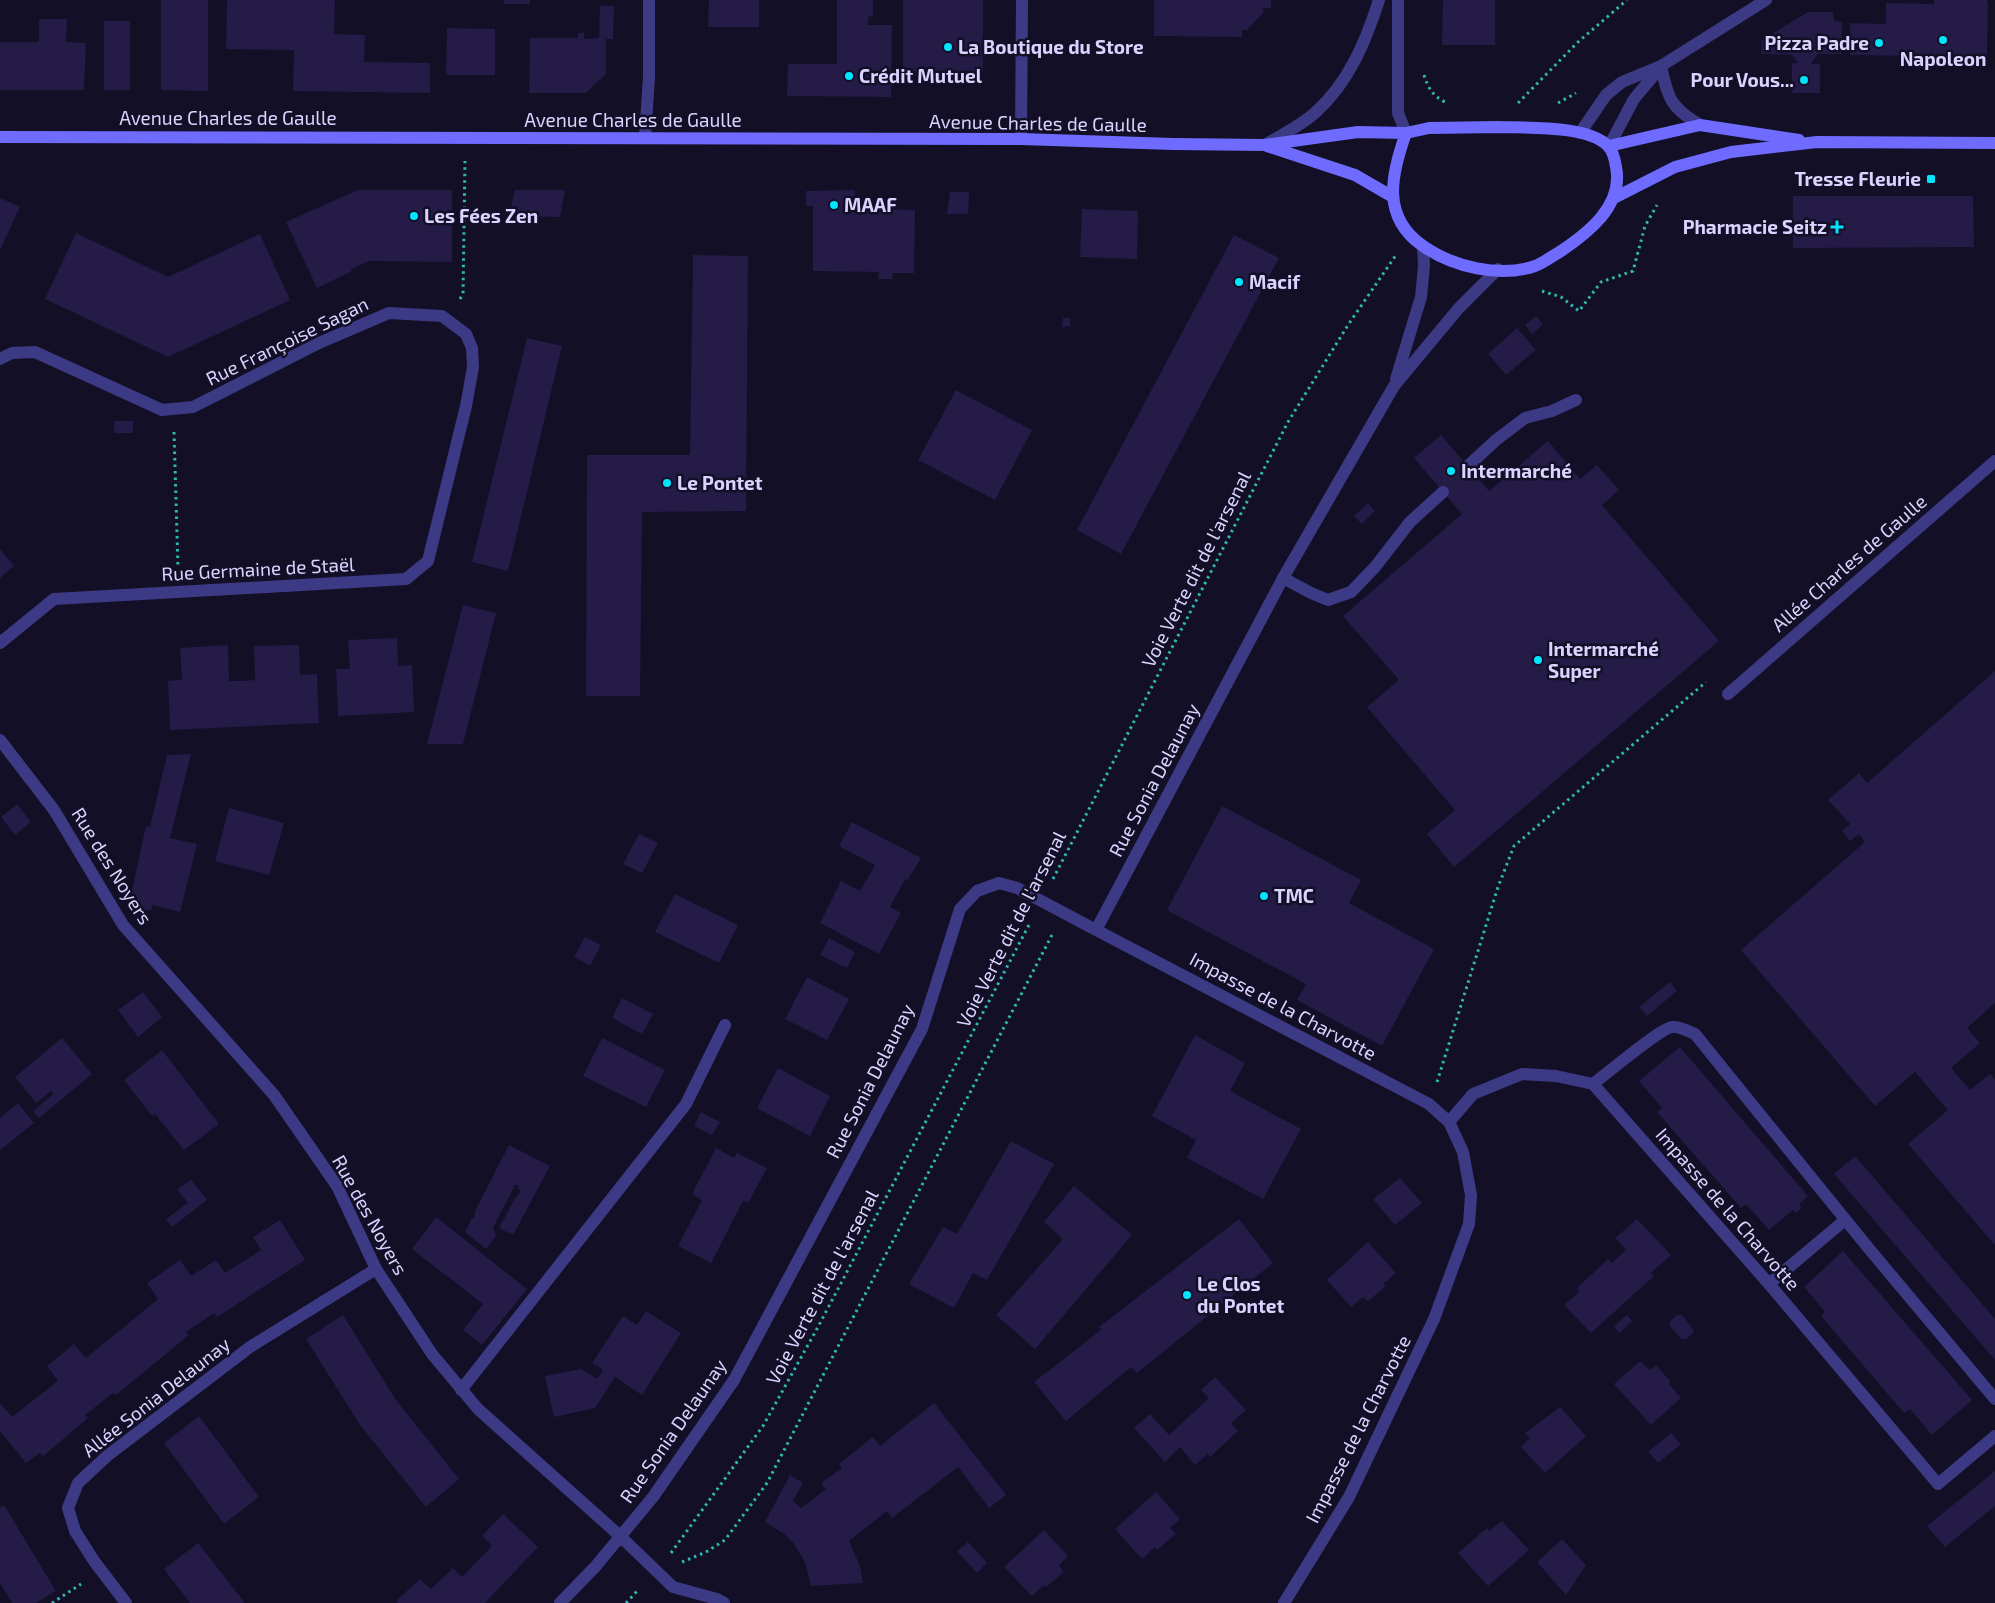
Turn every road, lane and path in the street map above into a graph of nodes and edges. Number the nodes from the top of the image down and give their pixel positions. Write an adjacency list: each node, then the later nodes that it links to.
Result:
1 (649, 0): 18 (street)
2 (1022, 0): 19 (street)
3 (1379, 0): 22 (street)
4 (1398, 0): 15 (street)
5 (1626, 0): 12 (path)
6 (1766, 0): 7 (street)
7 (1661, 66): 13 (street); 14 (street); 23 (street)
8 (1424, 68): 10 (path)
9 (1581, 90): 11 (path)
10 (1447, 104)
11 (1550, 106)
12 (1513, 108)
13 (1700, 125): 20 (main road); 23 (main road)
14 (1580, 133): 15 (main road, Avenue Charles de Gaulle); 23 (main road, Avenue Charles de Gaulle)
15 (1406, 134): 22 (main road, Avenue Charles de Gaulle); 24 (main road)
16 (0, 136): 17 (main road, Avenue Charles de Gaulle)
17 (465, 138): 18 (main road, Avenue Charles de Gaulle); 31 (path)
18 (645, 138): 19 (main road, Avenue Charles de Gaulle)
19 (1021, 139): 22 (main road, Avenue Charles de Gaulle)
20 (1817, 142): 21 (main road); 25 (main road)
21 (1995, 143)
22 (1265, 145): 24 (main road, Avenue Charles de Gaulle)
23 (1609, 146): 25 (main road)
24 (1393, 197): 27 (main road)
25 (1614, 198): 29 (main road)
26 (1658, 204): 30 (path)
27 (1423, 246): 29 (main road); 33 (street, Rue Sonia Delaunay)
28 (1400, 260): 45 (path, Voie Verte dit de l'arsenal)
29 (1498, 269): 33 (street, Rue Sonia Delaunay)
30 (1536, 289)
31 (442, 316): 35 (street, Rue Françoise Sagan); 40 (street, Rue Germaine de Staël)
32 (0, 359): 35 (street, Rue Françoise Sagan)
33 (1394, 386): 39 (street, Rue Sonia Delaunay)
34 (1576, 400): 37 (street)
35 (174, 409): 40 (path)
36 (1995, 461): 43 (street, Allée Charles de Gaulle)
37 (1468, 466)
38 (1442, 492): 39 (street)
39 (1283, 578): 47 (street, Rue Sonia Delaunay)
40 (179, 592): 41 (street, Rue Germaine de Staël)
41 (0, 643)
42 (1710, 680): 50 (path)
43 (1728, 694)
44 (0, 740): 53 (street, Rue des Noyers)
45 (1042, 901): 46 (street, Rue Sonia Delaunay); 58 (street, Rue Sonia Delaunay); 60 (path, Voie Verte dit de l'arsenal)
46 (1063, 913): 47 (street, Rue Sonia Delaunay); 60 (path)
47 (1096, 930): 50 (street, Impasse de la Charvotte)
48 (725, 1025): 55 (street)
49 (1593, 1084): 51 (street); 52 (street); 54 (street, Impasse de la Charvotte)
50 (1429, 1104): 51 (street, Impasse de la Charvotte)
51 (1449, 1122): 66 (street, Impasse de la Charvotte)
52 (1845, 1220): 54 (street); 56 (street)
53 (376, 1269): 55 (street, Rue des Noyers); 59 (street, Allée Sonia Delaunay)
54 (1769, 1284): 57 (street, Impasse de la Charvotte)
55 (461, 1390): 58 (street, Rue des Noyers)
56 (1995, 1399)
57 (1995, 1436)
58 (620, 1536): 60 (street, Rue des Noyers); 63 (street, Rue Sonia Delaunay)
59 (102, 1570): 61 (path); 62 (street, Allée Sonia Delaunay)
60 (657, 1572): 64 (path, Voie Verte dit de l'arsenal); 65 (street, Rue des Noyers)
61 (52, 1603)
62 (126, 1603)
63 (560, 1603)
64 (626, 1603)
65 (724, 1603)
66 (1284, 1603)

